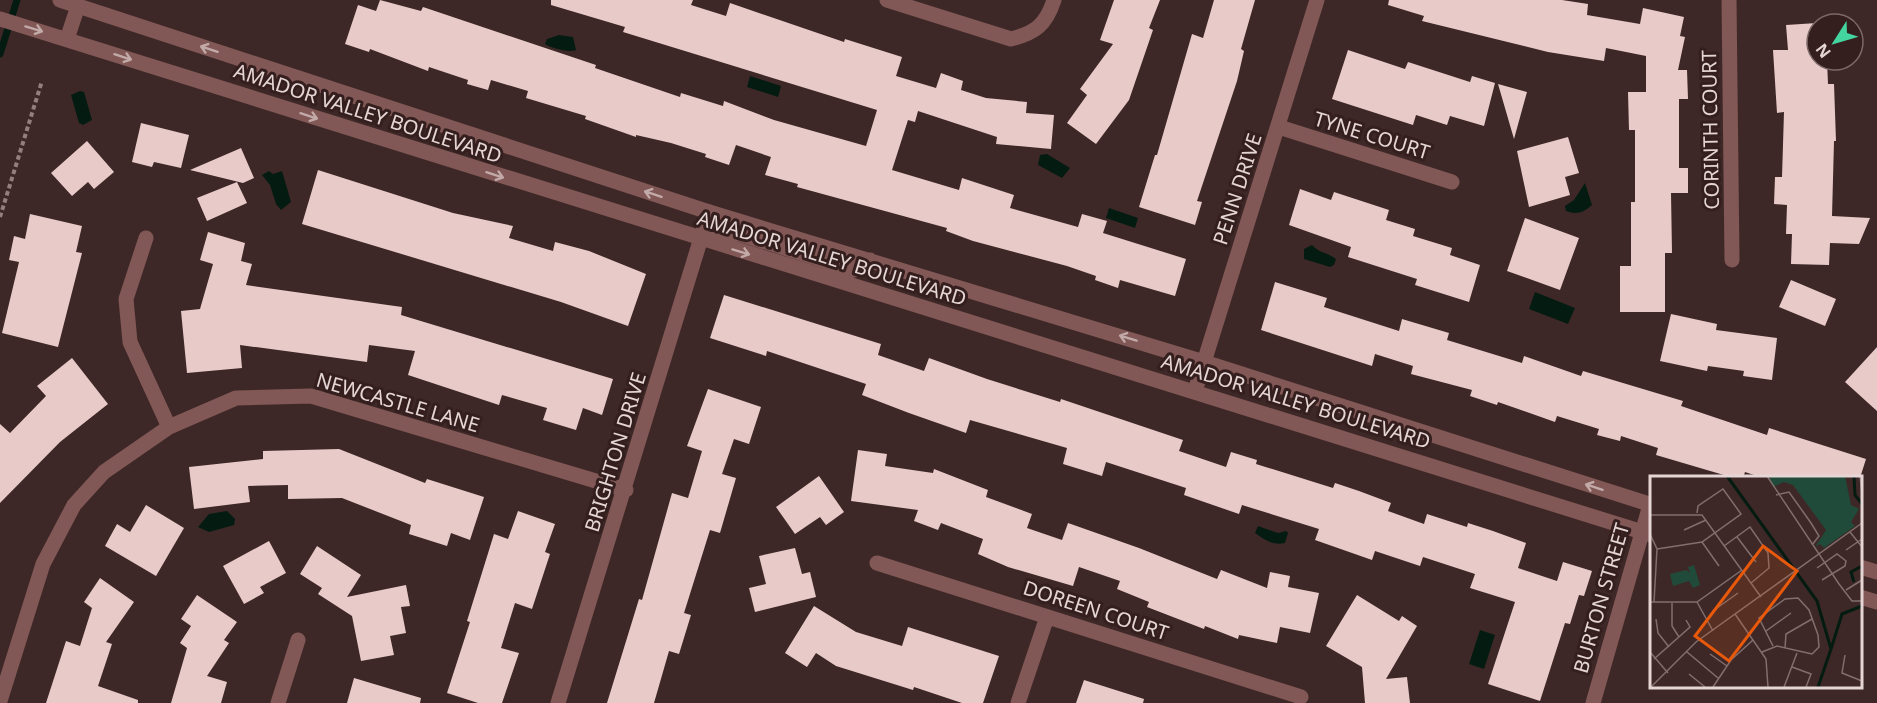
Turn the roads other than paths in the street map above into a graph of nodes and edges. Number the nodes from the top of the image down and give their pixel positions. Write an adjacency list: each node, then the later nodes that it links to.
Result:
1 (60, 0): 6 (street, AMADOR VALLEY BOULEVARD)
2 (887, 0): 3 (street)
3 (1054, 0)
4 (1317, 0): 9 (street, PENN DRIVE)
5 (1729, 0): 15 (street, CORINTH COURT)
6 (78, 6): 8 (street); 11 (street, AMADOR VALLEY BOULEVARD, one-way to 6)
7 (0, 19): 8 (street, AMADOR VALLEY BOULEVARD, one-way to 8)
8 (67, 39): 13 (street, AMADOR VALLEY BOULEVARD, one-way to 13)
9 (1279, 127): 10 (street, TYNE COURT); 16 (street, PENN DRIVE)
10 (1452, 182)
11 (709, 212): 13 (street, BRIGHTON DRIVE); 14 (street, AMADOR VALLEY BOULEVARD)
12 (146, 238): 18 (street)
13 (701, 240): 14 (street); 17 (street, AMADOR VALLEY BOULEVARD, one-way to 17); 19 (street, BRIGHTON DRIVE)
14 (870, 260): 16 (street, AMADOR VALLEY BOULEVARD, one-way to 14)
15 (1732, 260)
16 (1204, 362): 17 (street, PENN DRIVE); 20 (street, AMADOR VALLEY BOULEVARD, one-way to 16)
17 (1195, 391): 22 (street, AMADOR VALLEY BOULEVARD)
18 (169, 427): 19 (street, NEWCASTLE LANE); 31 (street, NEWCASTLE LANE)
19 (626, 490): 33 (street, BRIGHTON DRIVE)
20 (1650, 505)
21 (1650, 512): 22 (street, BURTON STREET)
22 (1647, 533): 35 (street, BURTON STREET)
23 (877, 563): 28 (street, DOREEN COURT)
24 (1862, 568): 25 (street)
25 (1877, 572)
26 (1862, 598): 27 (street)
27 (1877, 602)
28 (1047, 617): 30 (street, DOREEN COURT); 34 (street)
29 (298, 640): 32 (street)
30 (1301, 697)
31 (0, 701)
32 (278, 703)
33 (558, 703)
34 (1018, 703)
35 (1593, 703)

